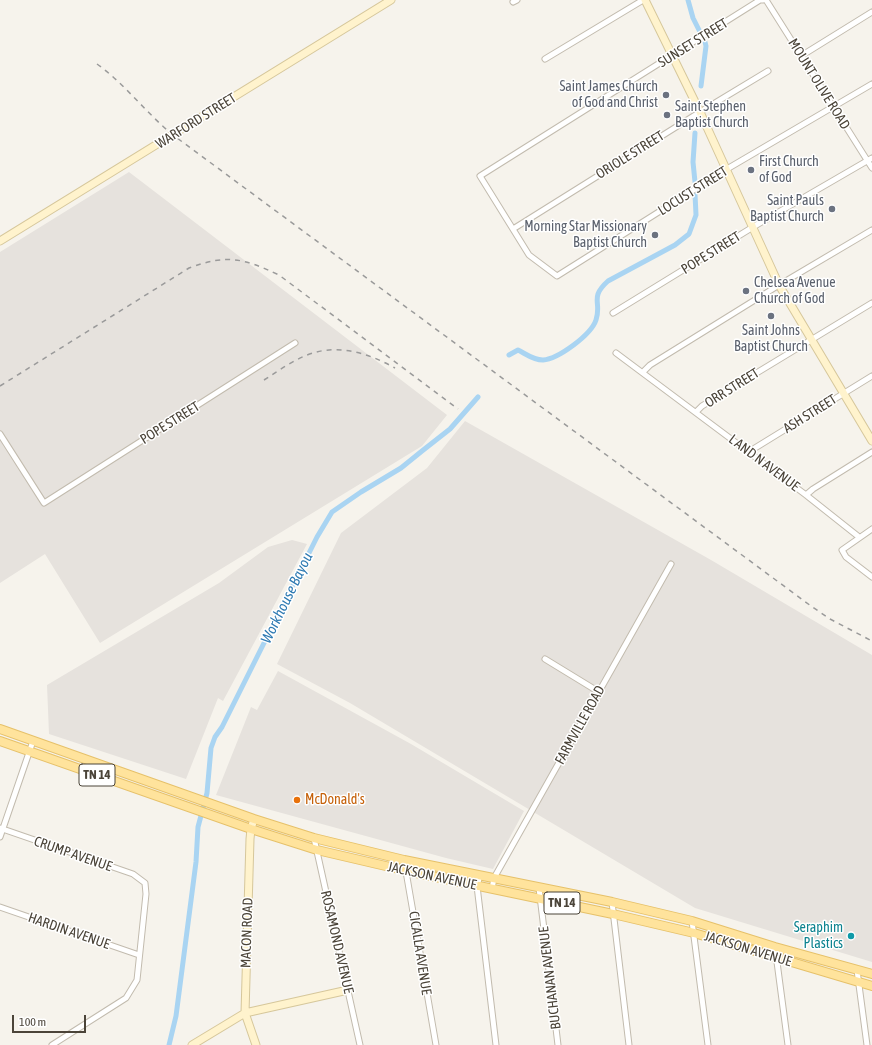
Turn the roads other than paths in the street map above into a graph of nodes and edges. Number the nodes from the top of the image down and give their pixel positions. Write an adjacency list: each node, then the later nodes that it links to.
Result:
1 (391, 0): 18 (main road, WARFORD STREET)
2 (644, 0): 5 (main road); 7 (street)
3 (765, 0): 5 (street, SUNSET STREET); 6 (street, MOUNT OLIVE ROAD)
4 (872, 12): 6 (street)
5 (673, 55): 11 (main road); 16 (street, SUNSET STREET)
6 (801, 56): 10 (street, MOUNT OLIVE ROAD)
7 (545, 59)
8 (768, 71): 11 (street, ORIOLE STREET)
9 (872, 84): 10 (street, LOCUST STREET)
10 (834, 107): 12 (street, MOUNT OLIVE ROAD); 14 (street, LOCUST STREET)
11 (700, 112): 14 (main road); 16 (street, ORIOLE STREET)
12 (870, 160): 13 (street, MOUNT OLIVE ROAD); 15 (street, POPE STREET)
13 (872, 168)
14 (727, 169): 15 (main road); 16 (street, LOCUST STREET)
15 (753, 227): 19 (main road); 21 (street, POPE STREET)
16 (513, 229)
17 (872, 230): 19 (street)
18 (0, 242)
19 (779, 285): 22 (main road); 25 (street)
20 (872, 303): 22 (street, ORR STREET)
21 (613, 313)
22 (811, 340): 27 (main road); 28 (street, ORR STREET)
23 (295, 343): 29 (street, POPE STREET)
24 (616, 353): 25 (street, L AND N AVENUE)
25 (643, 372): 28 (street, L AND N AVENUE)
26 (872, 376): 27 (street, ASH STREET)
27 (844, 393): 30 (main road); 32 (street, ASH STREET)
28 (696, 412): 32 (street, L AND N AVENUE)
29 (0, 434)
30 (872, 440)
31 (872, 452): 33 (street)
32 (750, 453): 33 (street, L AND N AVENUE)
33 (806, 494): 35 (street, L AND N AVENUE)
34 (872, 529): 35 (street)
35 (859, 537): 37 (street)
36 (671, 564): 39 (street, FARMVILLE ROAD)
37 (872, 577)
38 (545, 659): 39 (street)
39 (599, 692): 53 (street, FARMVILLE ROAD)
40 (0, 729): 42 (main road, JACKSON AVENUE / TN 14)
41 (0, 741): 43 (main road, JACKSON AVENUE / TN 14)
42 (33, 741): 43 (street); 44 (main road, JACKSON AVENUE / TN 14)
43 (30, 752): 45 (street); 46 (main road, JACKSON AVENUE / TN 14)
44 (254, 819): 46 (main road, MACON ROAD); 48 (main road, JACKSON AVENUE / TN 14)
45 (1, 829): 47 (street); 64 (street, CRUMP AVENUE)
46 (251, 829): 49 (main road, JACKSON AVENUE / TN 14); 71 (main road, MACON ROAD)
47 (0, 837)
48 (314, 838): 49 (street, ROSAMOND AVENUE); 50 (main road, JACKSON AVENUE / TN 14)
49 (316, 850): 51 (main road, JACKSON AVENUE / TN 14); 70 (street, ROSAMOND AVENUE)
50 (404, 860): 51 (street, CICALLA AVENUE); 52 (main road, JACKSON AVENUE / TN 14)
51 (407, 871): 54 (main road, JACKSON AVENUE / TN 14); 76 (street, CICALLA AVENUE)
52 (480, 875): 53 (main road, JACKSON AVENUE / TN 14); 54 (street)
53 (494, 878): 55 (main road, JACKSON AVENUE / TN 14); 56 (street, FARMVILLE ROAD)
54 (477, 886): 56 (main road, JACKSON AVENUE / TN 14); 77 (street)
55 (539, 888): 57 (street, BUCHANAN AVENUE); 58 (main road, JACKSON AVENUE / TN 14)
56 (492, 889): 57 (main road, JACKSON AVENUE / TN 14)
57 (541, 899): 60 (main road, JACKSON AVENUE / TN 14); 78 (street, BUCHANAN AVENUE)
58 (612, 902): 60 (street); 61 (main road, JACKSON AVENUE / TN 14)
59 (0, 907): 64 (street, HARDIN AVENUE)
60 (613, 914): 62 (main road, JACKSON AVENUE / TN 14); 79 (street)
61 (692, 921): 62 (street); 63 (main road, JACKSON AVENUE / TN 14)
62 (694, 933): 65 (main road, JACKSON AVENUE / TN 14); 80 (street)
63 (775, 946): 65 (street); 66 (main road, JACKSON AVENUE / TN 14)
64 (139, 955): 72 (street)
65 (776, 958): 68 (main road, JACKSON AVENUE / TN 14); 81 (street)
66 (857, 970): 67 (main road, JACKSON AVENUE / TN 14); 68 (street)
67 (872, 974)
68 (859, 982): 69 (main road, JACKSON AVENUE / TN 14); 82 (street)
69 (872, 986)
70 (348, 990): 71 (main road); 75 (street, ROSAMOND AVENUE)
71 (245, 1013): 73 (main road); 74 (main road, MACON ROAD)
72 (52, 1045)
73 (192, 1045)
74 (256, 1045)
75 (360, 1045)
76 (436, 1045)
77 (496, 1045)
78 (558, 1045)
79 (629, 1045)
80 (708, 1045)
81 (788, 1045)
82 (867, 1045)

